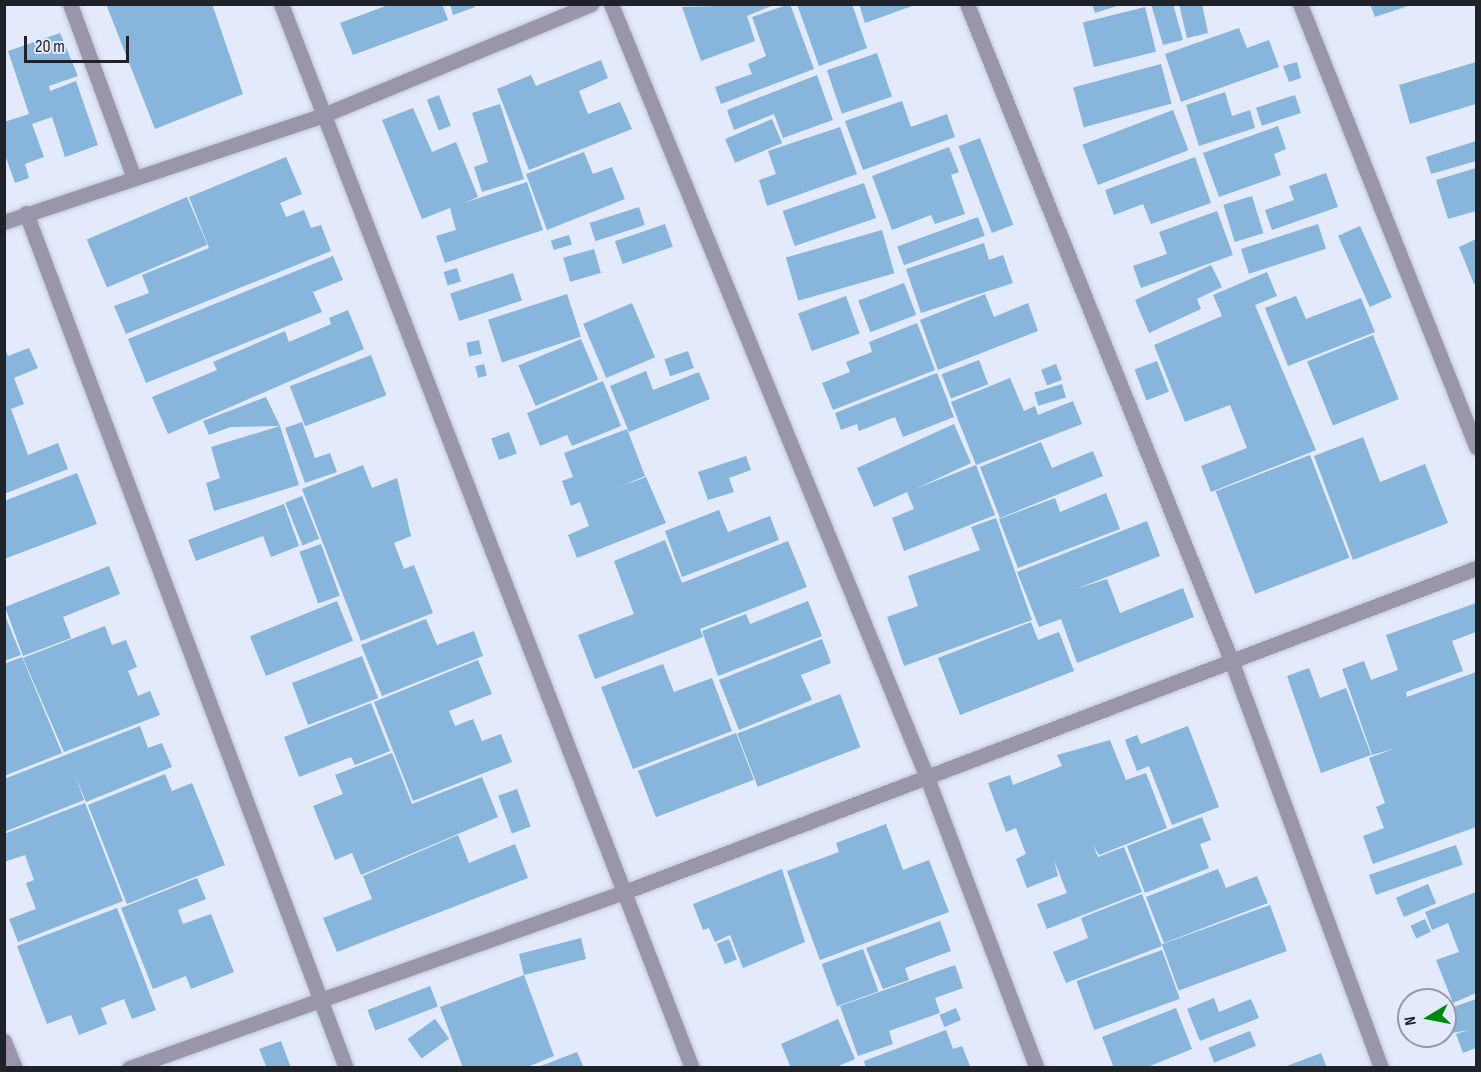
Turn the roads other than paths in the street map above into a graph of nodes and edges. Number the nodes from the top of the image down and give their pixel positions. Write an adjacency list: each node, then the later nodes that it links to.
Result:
1 (70, 4): 8 (street)
2 (281, 4): 7 (street)
3 (591, 4): 7 (street)
4 (611, 4): 14 (street)
5 (967, 4): 13 (street)
6 (1300, 4): 11 (street)
7 (326, 114): 8 (street); 15 (street)
8 (133, 175): 9 (street)
9 (26, 213): 10 (street); 16 (street)
10 (4, 222)
11 (1476, 447)
12 (1476, 568): 13 (street)
13 (1231, 660): 14 (street); 23 (street)
14 (926, 775): 15 (street); 22 (street)
15 (627, 891): 16 (street); 21 (street)
16 (324, 1000): 19 (street); 20 (street)
17 (4, 1041): 18 (street)
18 (15, 1068)
19 (129, 1068)
20 (346, 1068)
21 (692, 1068)
22 (1037, 1068)
23 (1382, 1068)

